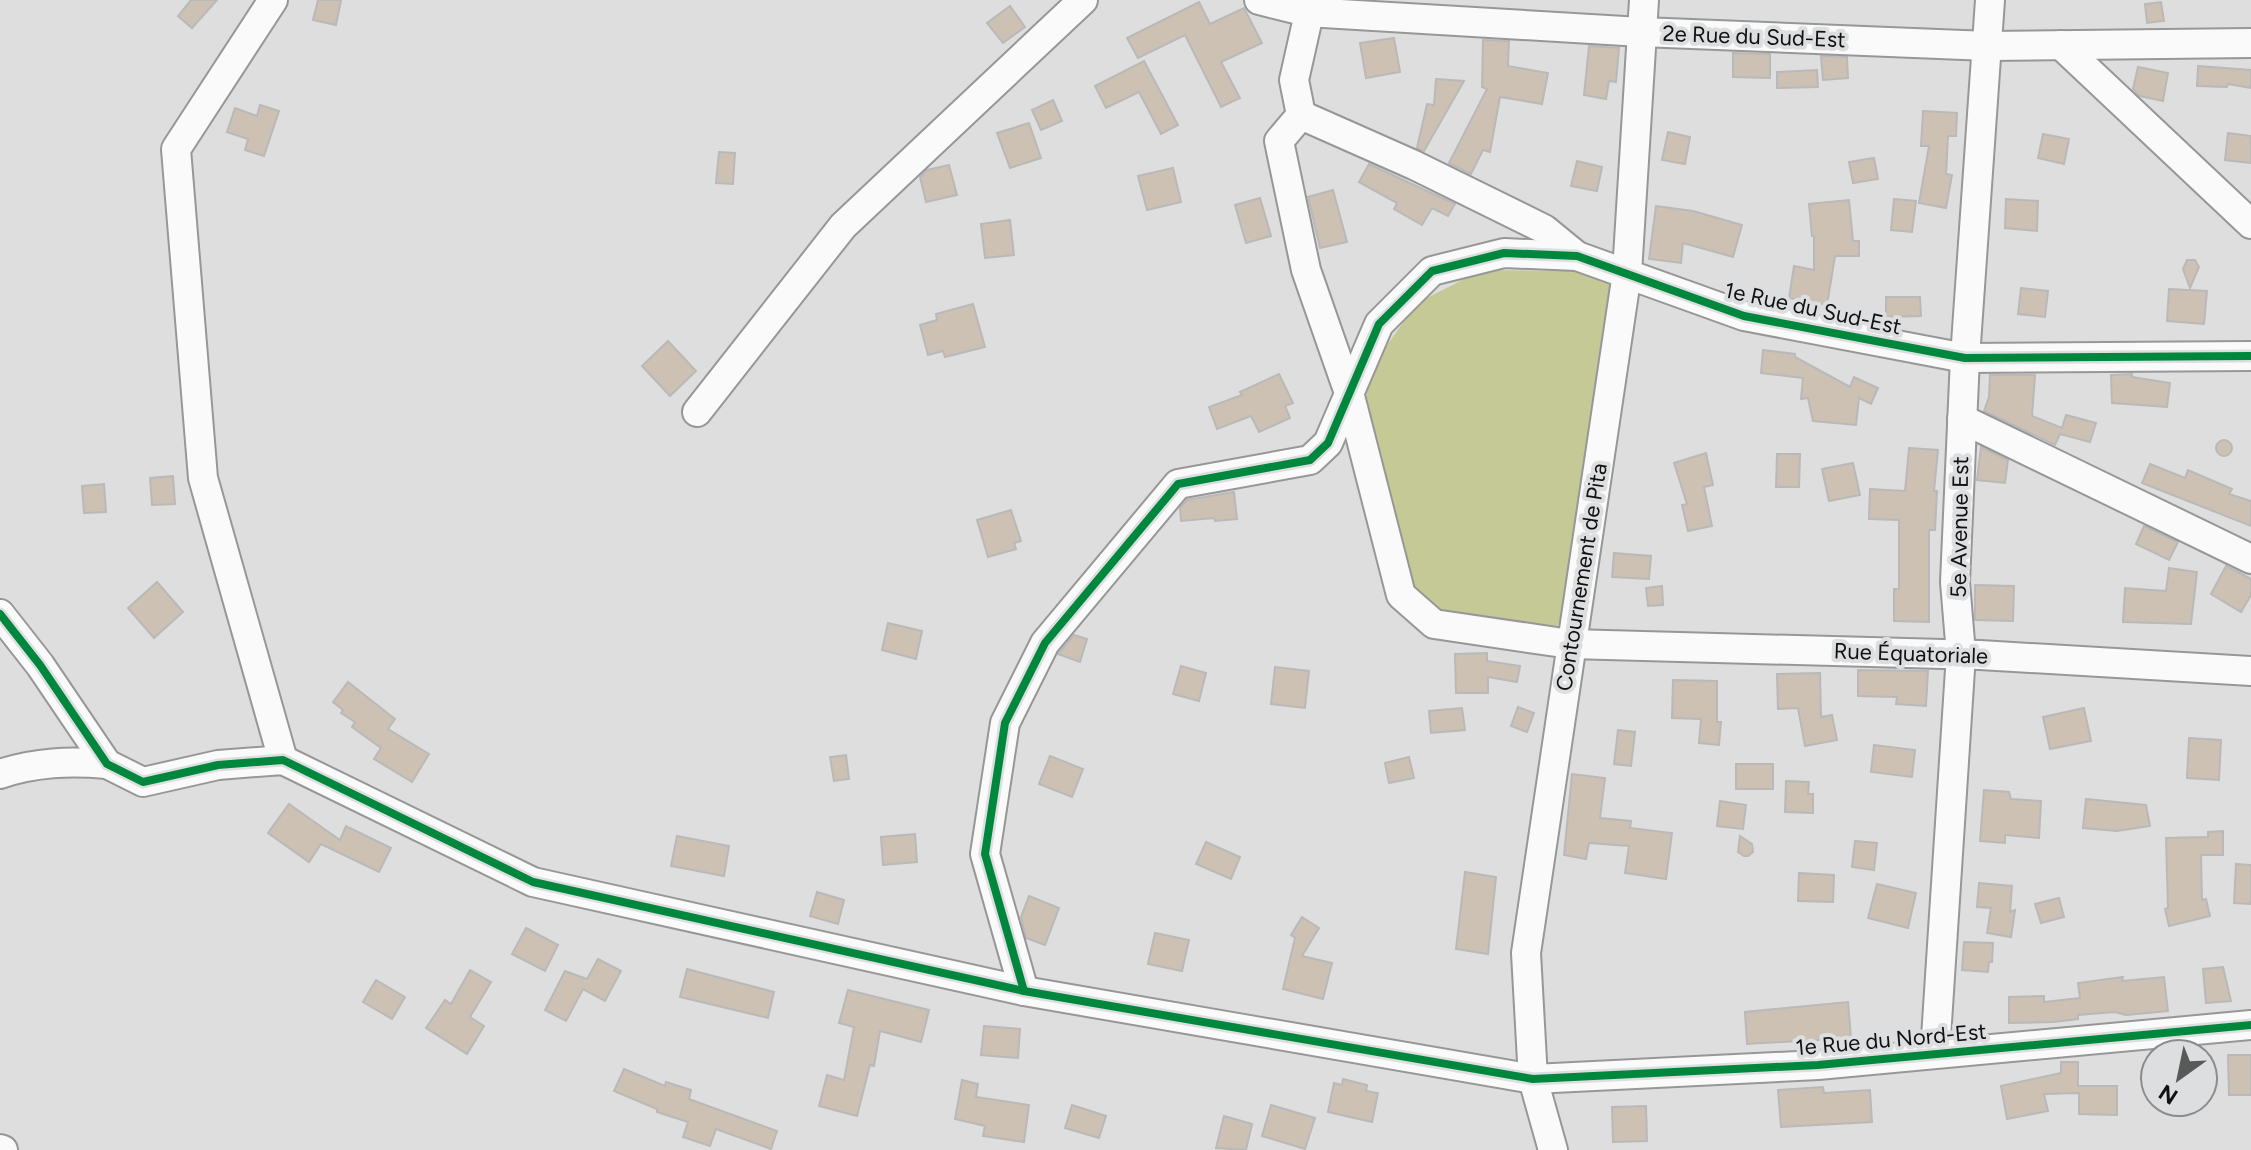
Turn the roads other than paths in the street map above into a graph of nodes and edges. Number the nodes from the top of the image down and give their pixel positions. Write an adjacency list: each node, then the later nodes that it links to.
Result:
1 (273, 0): 25 (street)
2 (1083, 0): 18 (street)
3 (1259, 0): 6 (street, 2e Rue du Sud-Est)
4 (1644, 0): 7 (street, Contournement de Pita)
5 (1990, 0): 10 (street, 5e Avenue Est)
6 (1310, 6): 7 (street, 2e Rue du Sud-Est); 11 (street)
7 (1641, 32): 10 (street, 2e Rue du Sud-Est); 14 (street, Contournement de Pita)
8 (2251, 43): 9 (street, 2e Rue du Sud-Est)
9 (2061, 45): 10 (street, 2e Rue du Sud-Est); 12 (street)
10 (1988, 46): 16 (street, 5e Avenue Est)
11 (1301, 115): 13 (street); 17 (street, Rue Équatoriale)
12 (2251, 224)
13 (1577, 256): 14 (street, 1e Rue du Sud-Est); 17 (street, 1e Rue du Sud-Est)
14 (1627, 273): 16 (street, 1e Rue du Sud-Est); 22 (street, Contournement de Pita)
15 (2251, 356): 16 (street, 1e Rue du Sud-Est)
16 (1965, 358): 19 (street, 5e Avenue Est)
17 (1350, 396): 22 (street, Rue Équatoriale); 28 (street, 1e Rue du Sud-Est)
18 (697, 412)
19 (1962, 419): 20 (street); 23 (street, 5e Avenue Est)
20 (2251, 559)
21 (0, 614): 26 (street)
22 (1570, 644): 23 (street, Rue Équatoriale); 31 (street, Contournement de Pita)
23 (1961, 654): 24 (street, Rue Équatoriale); 30 (street, 5e Avenue Est)
24 (2251, 671)
25 (283, 760): 26 (street); 28 (street, 1e Rue du Nord-Est)
26 (107, 764): 27 (street)
27 (0, 774)
28 (1024, 991): 31 (street, 1e Rue du Nord-Est)
29 (2251, 1025): 30 (street, 1e Rue du Nord-Est)
30 (1935, 1053): 31 (street, 1e Rue du Nord-Est)
31 (1533, 1079): 32 (street, Contournement de Pita)
32 (1553, 1150)

